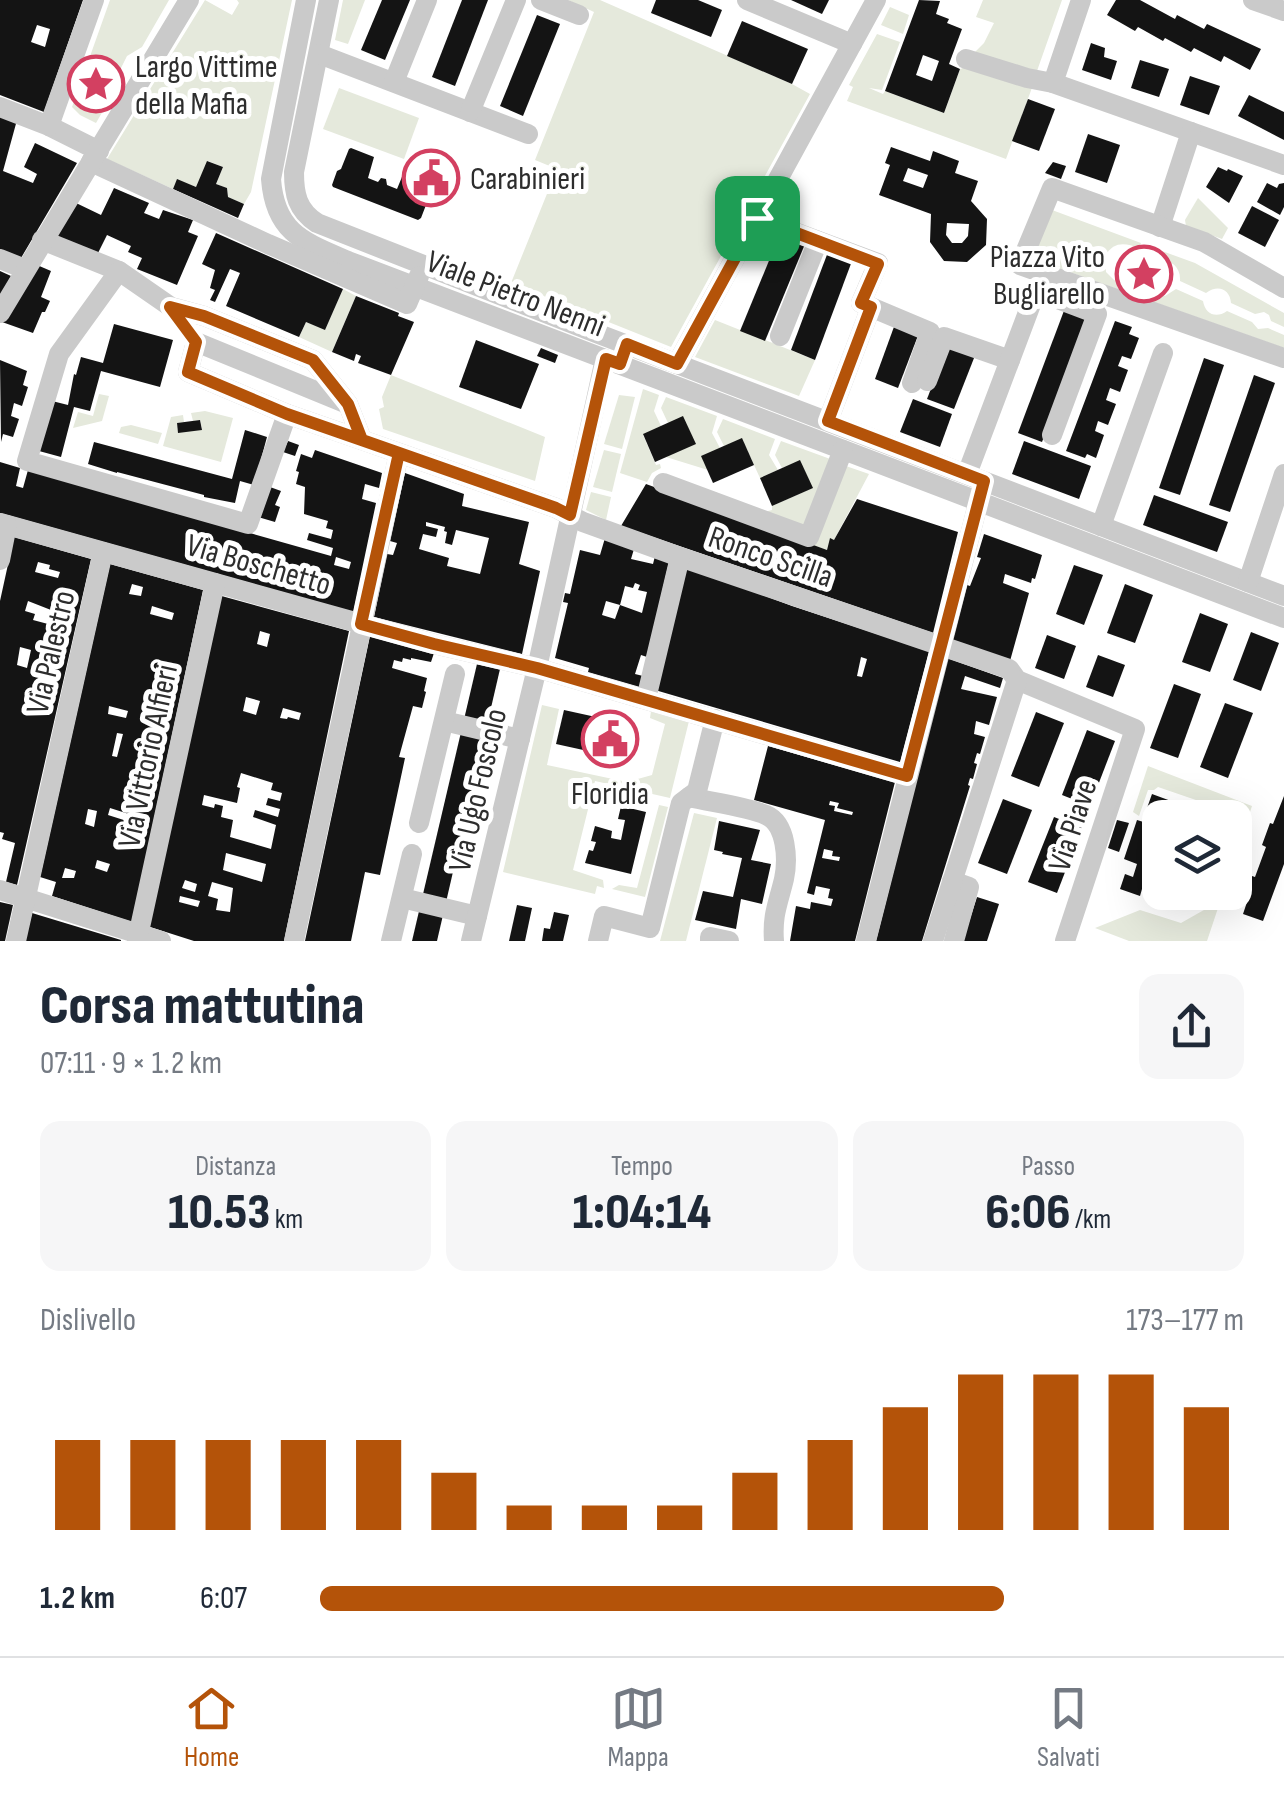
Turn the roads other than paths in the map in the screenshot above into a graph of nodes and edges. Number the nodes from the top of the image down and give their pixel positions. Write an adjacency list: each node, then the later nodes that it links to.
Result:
1 (94, 0): 21 (street)
2 (189, 0): 24 (street)
3 (306, 0): 27 (street)
4 (329, 0): 15 (street)
5 (427, 0): 17 (street)
6 (516, 0): 20 (street)
7 (541, 0): 13 (street)
8 (747, 0): 14 (street)
9 (876, 0): 14 (street)
10 (1081, 0): 18 (street)
11 (1252, 0): 12 (street)
12 (1284, 11)
13 (579, 15)
14 (852, 44): 28 (street)
15 (319, 54): 17 (street); 26 (street)
16 (966, 59): 18 (street)
17 (394, 82): 20 (street)
18 (1053, 83): 22 (street)
19 (0, 107): 21 (street)
20 (470, 112): 23 (street)
21 (50, 126): 24 (street)
22 (1191, 132): 25 (street); 30 (street)
23 (528, 134)
24 (95, 156): 31 (street); 33 (street)
25 (1284, 165)
26 (294, 186): 27 (street); 29 (street)
27 (272, 192): 29 (street)
28 (757, 218): 32 (street); 49 (street)
29 (297, 222): 33 (street); 35 (street, Viale Pietro Nenni); 38 (street, Viale Pietro Nenni)
30 (1160, 227): 39 (street); 47 (street)
31 (42, 240): 36 (street); 37 (street)
32 (818, 240): 41 (street); 43 (street)
33 (268, 244): 38 (street)
34 (0, 259): 36 (street)
35 (423, 265): 38 (street); 45 (street, Viale Pietro Nenni)
36 (25, 269): 42 (street)
37 (119, 271): 40 (street); 51 (street)
38 (415, 286): 45 (street, Viale Pietro Nenni)
39 (1284, 288)
40 (170, 307): 44 (street); 50 (street)
41 (871, 307): 48 (street); 52 (street)
42 (0, 313)
43 (780, 336)
44 (196, 342): 50 (street); 51 (street, Ronco Scilla)
45 (607, 351): 49 (street, Viale Pietro Nenni); 55 (street, Viale Pietro Nenni); 60 (street, Via Ugo Foscolo)
46 (1163, 352): 62 (street)
47 (1284, 358)
48 (1010, 360): 53 (street); 59 (street)
49 (677, 364): 52 (street, Viale Pietro Nenni)
50 (348, 404): 54 (street)
51 (287, 414): 54 (street, Ronco Scilla)
52 (828, 421): 55 (street, Viale Pietro Nenni)
53 (1052, 435)
54 (362, 440): 56 (street, Ronco Scilla)
55 (857, 448): 58 (street); 59 (street, Viale Pietro Nenni); 59 (street, Viale Pietro Nenni)
56 (391, 450): 60 (street, Ronco Scilla); 71 (street)
57 (1284, 474): 67 (street)
58 (663, 483)
59 (976, 486): 62 (street, Viale Pietro Nenni); 66 (street, Viale Pietro Nenni); 72 (street)
60 (570, 515): 64 (street, Ronco Scilla); 73 (street, Via Ugo Foscolo)
61 (4, 524): 63 (street, Via Boschetto); 65 (street)
62 (1101, 526): 66 (street, Viale Pietro Nenni)
63 (103, 552): 68 (street, Via Boschetto); 88 (street, Via Palestro)
64 (680, 557): 72 (street, Ronco Scilla); 76 (street)
65 (0, 560)
66 (1198, 574): 67 (street, Viale Pietro Nenni); 70 (street, Viale Pietro Nenni)
67 (1248, 582): 69 (street, Viale Pietro Nenni)
68 (215, 583): 71 (street, Via Boschetto); 91 (street, Via Vittorio Alfieri)
69 (1284, 596)
70 (1284, 618)
71 (361, 624): 73 (street, Via Boschetto); 95 (street)
72 (940, 645): 75 (street, Ronco Scilla); 81 (street)
73 (537, 668): 76 (street, Via Boschetto); 80 (street, Via Ugo Foscolo)
74 (455, 674): 78 (street)
75 (1016, 680): 79 (street, Ronco Scilla); 85 (street)
76 (646, 698): 77 (street, Via Boschetto)
77 (715, 720): 81 (street, Via Boschetto); 82 (street)
78 (444, 721): 80 (street); 83 (street)
79 (1136, 729): 104 (street, Via Piave)
80 (520, 739): 89 (street, Via Ugo Foscolo)
81 (907, 776): 101 (street)
82 (689, 797): 90 (street); 92 (street)
83 (420, 824)
84 (412, 854): 87 (street)
85 (952, 881): 102 (street); 103 (street)
86 (0, 890): 88 (street)
87 (402, 894): 89 (street); 96 (street)
88 (26, 898): 91 (street); 93 (street, Via Palestro)
89 (478, 912): 97 (street, Via Ugo Foscolo)
90 (648, 934): 98 (street)
91 (138, 937): 94 (street)
92 (768, 939)
93 (16, 941)
94 (162, 941)
95 (294, 941)
96 (391, 941)
97 (471, 941)
98 (598, 941)
99 (710, 941): 100 (street)
100 (729, 941)
101 (866, 941)
102 (933, 941)
103 (954, 941)
104 (1065, 941)

